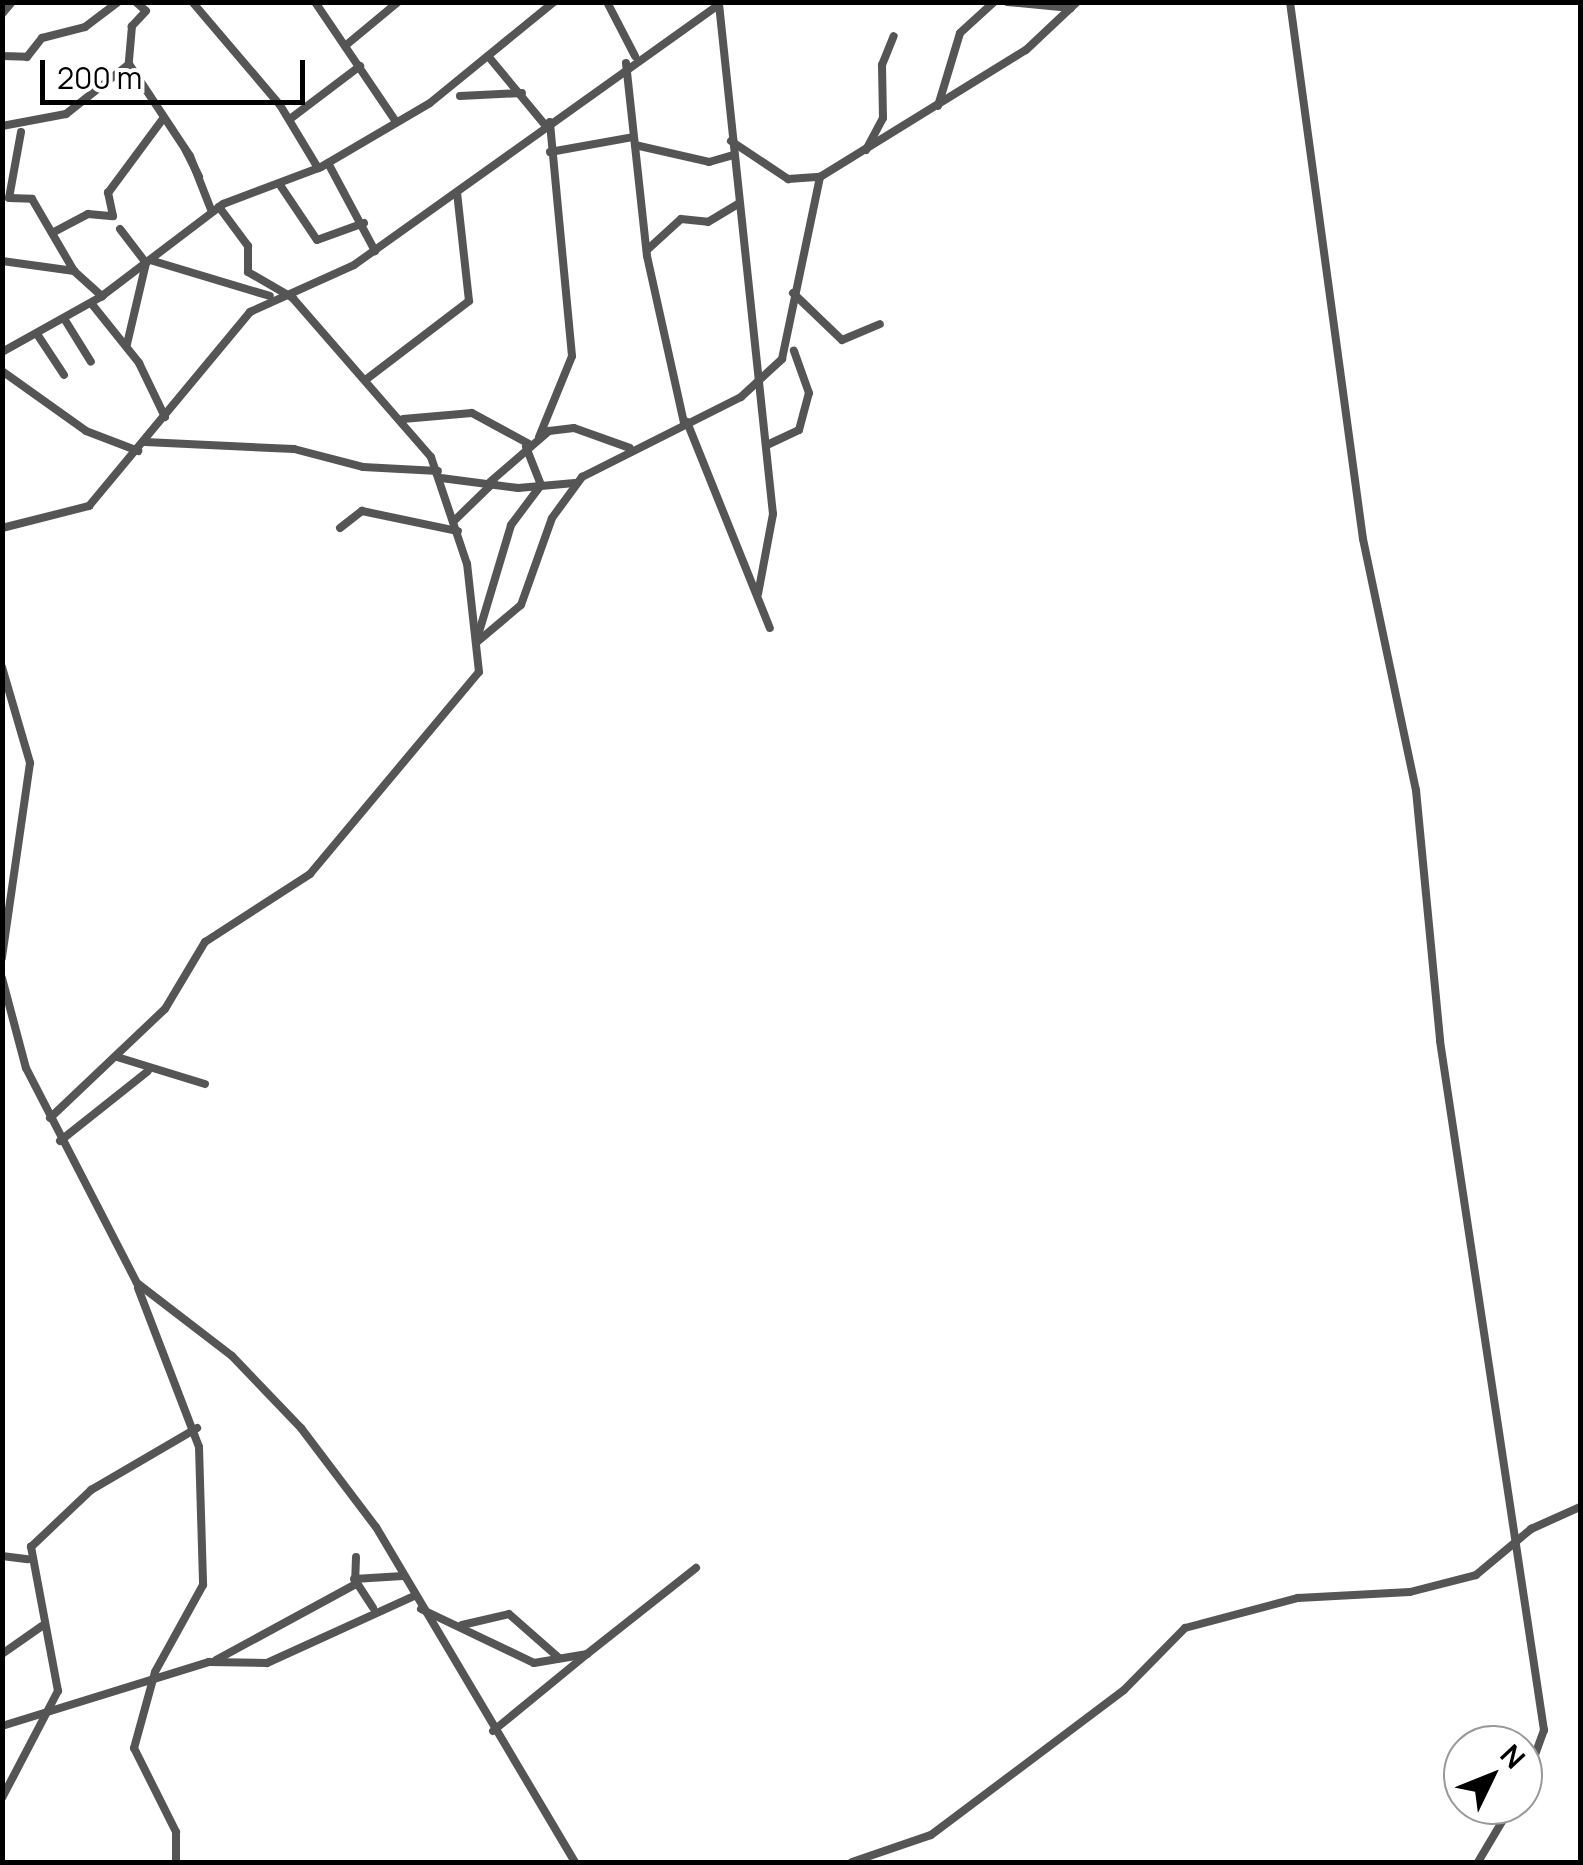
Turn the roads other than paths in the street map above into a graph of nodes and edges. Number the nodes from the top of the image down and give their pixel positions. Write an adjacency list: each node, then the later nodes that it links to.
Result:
1 (12, 2): 15 (street)
2 (118, 2): 18 (street)
3 (136, 2): 22 (street)
4 (182, 2): 12 (street)
5 (315, 2): 17 (street)
6 (398, 2): 17 (street)
7 (554, 2): 19 (street)
8 (607, 2): 20 (street)
9 (994, 2): 26 (street)
10 (1007, 2): 14 (street)
11 (1290, 2): 100 (street)
12 (196, 3): 27 (street)
13 (719, 4): 20 (street); 34 (street)
14 (1074, 5): 26 (street)
15 (2, 14)
16 (894, 36): 35 (street)
17 (345, 46): 23 (street)
18 (2, 56)
19 (488, 56): 24 (street); 29 (street)
20 (636, 56): 21 (street)
21 (626, 63): 30 (street); 33 (street)
22 (129, 64): 28 (street); 31 (street)
23 (360, 66): 27 (street); 29 (street)
24 (522, 93): 25 (street); 30 (street)
25 (460, 96)
26 (936, 110): 35 (street)
27 (290, 119): 39 (street)
28 (162, 120): 44 (street); 47 (street)
29 (395, 120): 38 (street)
30 (548, 124): 36 (street); 42 (street)
31 (2, 126)
32 (21, 132): 47 (street)
33 (634, 141): 36 (street); 37 (street); 49 (street)
34 (731, 141): 37 (street); 40 (street)
35 (866, 150): 40 (street)
36 (550, 152): 72 (street)
37 (733, 155): 43 (street)
38 (328, 163): 39 (street); 45 (street)
39 (318, 168): 41 (street)
40 (820, 178): 54 (street)
41 (280, 185): 44 (street); 45 (street)
42 (457, 193): 48 (street); 67 (street)
43 (739, 203): 49 (street); 68 (street)
44 (215, 210): 51 (street); 53 (street)
45 (364, 223): 48 (street)
46 (120, 229): 51 (street)
47 (52, 233): 52 (street)
48 (375, 250): 53 (street)
49 (646, 250): 71 (street)
50 (2, 262): 52 (street)
51 (148, 262): 55 (street); 56 (street); 61 (street)
52 (74, 271): 55 (street)
53 (282, 292): 56 (street); 67 (street)
54 (792, 293): 59 (street); 68 (street)
55 (102, 296): 57 (street)
56 (270, 296): 69 (street)
57 (91, 303): 58 (street); 61 (street)
58 (65, 320): 60 (street); 64 (street)
59 (880, 324)
60 (37, 334): 63 (street); 66 (street)
61 (127, 345): 69 (street)
62 (794, 351): 75 (street)
63 (2, 352)
64 (92, 362)
65 (2, 371): 77 (street)
66 (64, 375)
67 (368, 378): 70 (street)
68 (757, 386): 71 (street); 75 (street)
69 (164, 417): 73 (street)
70 (403, 420): 74 (street); 78 (street)
71 (686, 422): 76 (street); 86 (street)
72 (539, 436): 74 (street); 76 (street)
73 (145, 442): 77 (street); 78 (street)
74 (528, 446): 79 (street); 81 (street)
75 (767, 446): 86 (street)
76 (630, 448): 80 (street)
77 (138, 451): 83 (street)
78 (439, 474): 79 (street); 82 (street)
79 (492, 482): 81 (street); 82 (street)
80 (575, 483): 81 (street); 88 (street)
81 (541, 485): 88 (street)
82 (455, 520): 85 (street)
83 (2, 528)
84 (340, 528): 85 (street)
85 (458, 532): 88 (street)
86 (758, 594): 87 (street)
87 (770, 628)
88 (477, 642): 92 (street)
89 (2, 667): 90 (street)
90 (2, 958)
91 (2, 978): 95 (street)
92 (117, 1057): 93 (street); 95 (street)
93 (148, 1071): 94 (street); 96 (street)
94 (205, 1084)
95 (50, 1118): 96 (street)
96 (60, 1141): 97 (street)
97 (137, 1283): 98 (street); 105 (street)
98 (197, 1428): 103 (street); 118 (street)
99 (1580, 1508): 100 (street)
100 (1514, 1547): 120 (street); 127 (street)
101 (2, 1556): 103 (street)
102 (356, 1557): 106 (street)
103 (28, 1559): 112 (street)
104 (696, 1568): 115 (street)
105 (403, 1576): 106 (street); 107 (street)
106 (355, 1581): 108 (street); 117 (street)
107 (414, 1596): 108 (street); 109 (street)
108 (373, 1608): 117 (street)
109 (421, 1609): 110 (street); 113 (street)
110 (446, 1618): 111 (street); 113 (street)
111 (462, 1625): 116 (street); 116 (street)
112 (42, 1626): 114 (street); 119 (street)
113 (433, 1632): 122 (street)
114 (2, 1654)
115 (587, 1654): 116 (street); 122 (street)
116 (559, 1658)
117 (216, 1660): 118 (street)
118 (153, 1681): 119 (street); 125 (street)
119 (47, 1711): 121 (street); 123 (street)
120 (1542, 1725)
121 (2, 1726)
122 (493, 1731): 126 (street)
123 (2, 1798)
124 (1500, 1825): 128 (street)
125 (176, 1862)
126 (575, 1862)
127 (852, 1862)
128 (1478, 1862)

